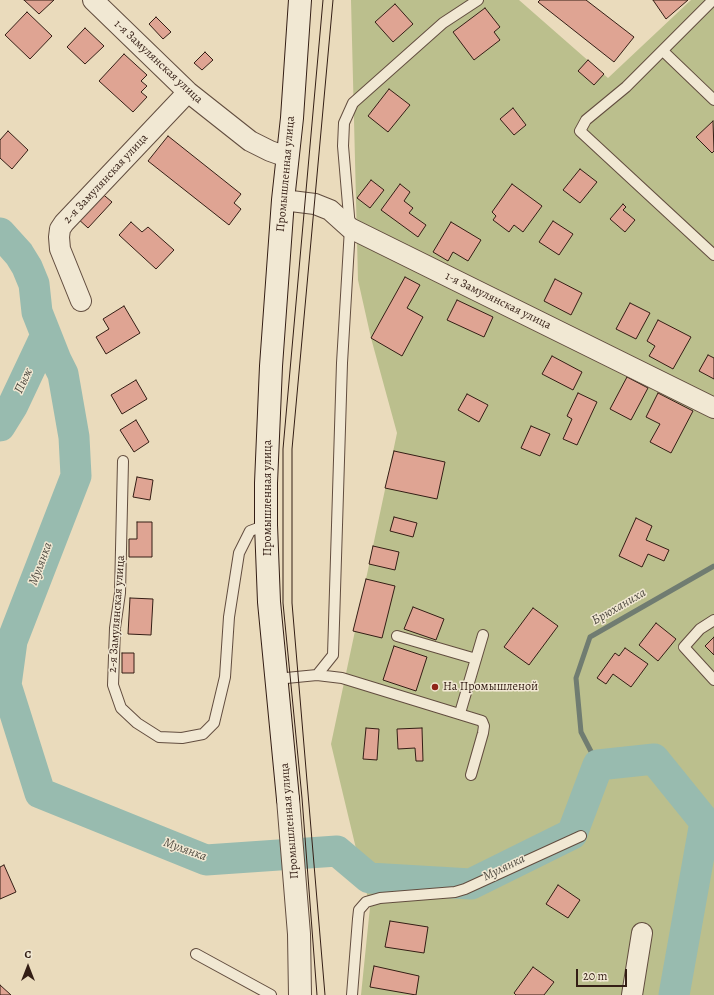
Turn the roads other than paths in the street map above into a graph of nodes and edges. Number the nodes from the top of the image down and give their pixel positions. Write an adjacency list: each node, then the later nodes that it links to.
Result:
1 (93, 0): 6 (street, 1-я Замулянская улица)
2 (300, 0): 8 (main road, Промышленная улица)
3 (478, 0): 10 (lane)
4 (713, 0): 5 (lane)
5 (663, 51): 7 (lane); 11 (lane)
6 (188, 92): 8 (street, 1-я Замулянская улица); 12 (street, 2-я Замулянская улица)
7 (714, 100)
8 (287, 157): 9 (main road, Промышленная улица)
9 (283, 200): 10 (street, 1-я Замулянская улица); 15 (main road, Промышленная улица)
10 (350, 228): 13 (street, 1-я Замулянская улица); 20 (lane)
11 (714, 255)
12 (81, 301)
13 (714, 408)
14 (123, 461): 15 (lane, 2-я Замулянская улица)
15 (266, 525): 21 (main road, Промышленная улица)
16 (714, 620): 22 (lane)
17 (483, 635): 19 (lane)
18 (397, 636): 19 (lane)
19 (476, 659): 23 (lane)
20 (317, 675): 21 (lane); 23 (lane)
21 (276, 679): 29 (main road, Промышленная улица)
22 (714, 680)
23 (460, 713): 24 (lane)
24 (471, 775)
25 (581, 836): 30 (lane)
26 (642, 933): 31 (street)
27 (196, 954): 28 (lane)
28 (271, 995)
29 (300, 995)
30 (352, 995)
31 (632, 995)

